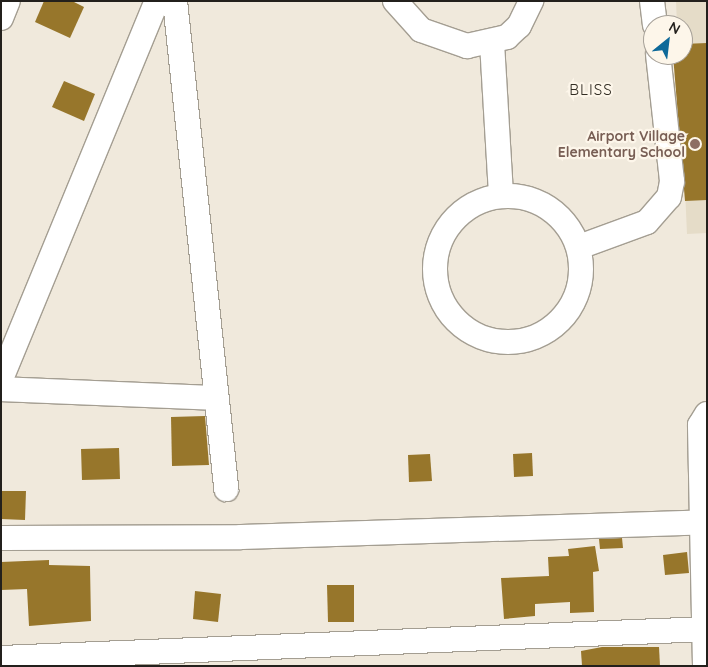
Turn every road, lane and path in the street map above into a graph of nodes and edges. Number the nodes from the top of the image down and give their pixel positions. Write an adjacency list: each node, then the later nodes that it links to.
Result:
1 (8, 1): 8 (street)
2 (158, 1): 13 (street)
3 (175, 1): 15 (street)
4 (396, 1): 9 (street)
5 (531, 1): 9 (street)
6 (652, 1): 7 (street)
7 (654, 15)
8 (1, 18)
9 (492, 43): 11 (street)
10 (659, 65): 12 (street)
11 (501, 195): 12 (street); 12 (street)
12 (579, 247)
13 (1, 379)
14 (1, 389): 15 (street)
15 (213, 398): 17 (street)
16 (707, 414): 18 (street)
17 (226, 489)
18 (704, 522): 19 (street); 20 (street)
19 (1, 538)
20 (706, 629): 21 (street); 22 (street)
21 (1, 658)
22 (706, 666)

